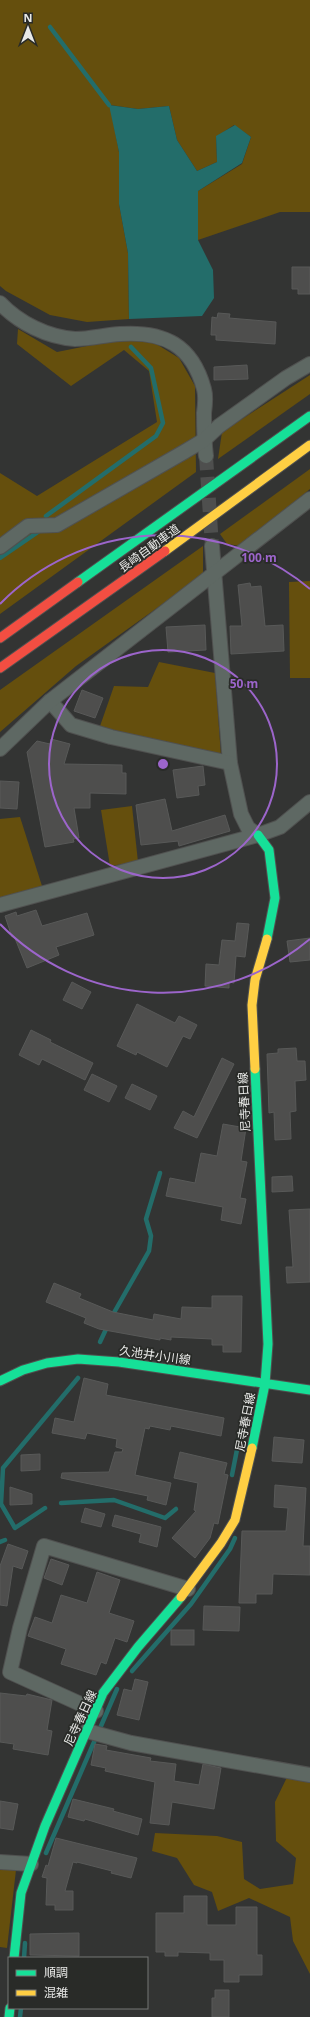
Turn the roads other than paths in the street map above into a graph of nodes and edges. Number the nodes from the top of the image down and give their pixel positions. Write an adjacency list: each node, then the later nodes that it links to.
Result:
1 (0, 303): 4 (street)
2 (310, 364): 4 (street)
3 (310, 416): 11 (main road, 長崎自動車道)
4 (204, 440): 6 (street); 8 (street)
5 (310, 445): 12 (main road, 長崎自動車道)
6 (206, 456)
7 (310, 499): 10 (street)
8 (0, 546)
9 (212, 546): 10 (street)
10 (214, 574): 13 (street); 15 (street)
11 (0, 638)
12 (0, 668)
13 (50, 701): 14 (street); 15 (street)
14 (0, 749)
15 (230, 763): 17 (street)
16 (310, 802): 17 (street)
17 (258, 835): 18 (street); 20 (main road, 尼寺春日線)
18 (0, 904)
19 (0, 1381): 20 (main road, 久池井小川線)
20 (265, 1384): 21 (main road, 久池井小川線); 22 (main road, 尼寺春日線)
21 (310, 1390)
22 (188, 1589): 23 (main road, 尼寺春日線); 23 (street)
23 (96, 1710): 24 (main road, 尼寺春日線)
24 (86, 1731): 25 (street); 27 (main road, 尼寺春日線)
25 (310, 1775)
26 (0, 1862): 27 (street)
27 (31, 1864): 28 (main road, 尼寺春日線)
28 (14, 1957)

